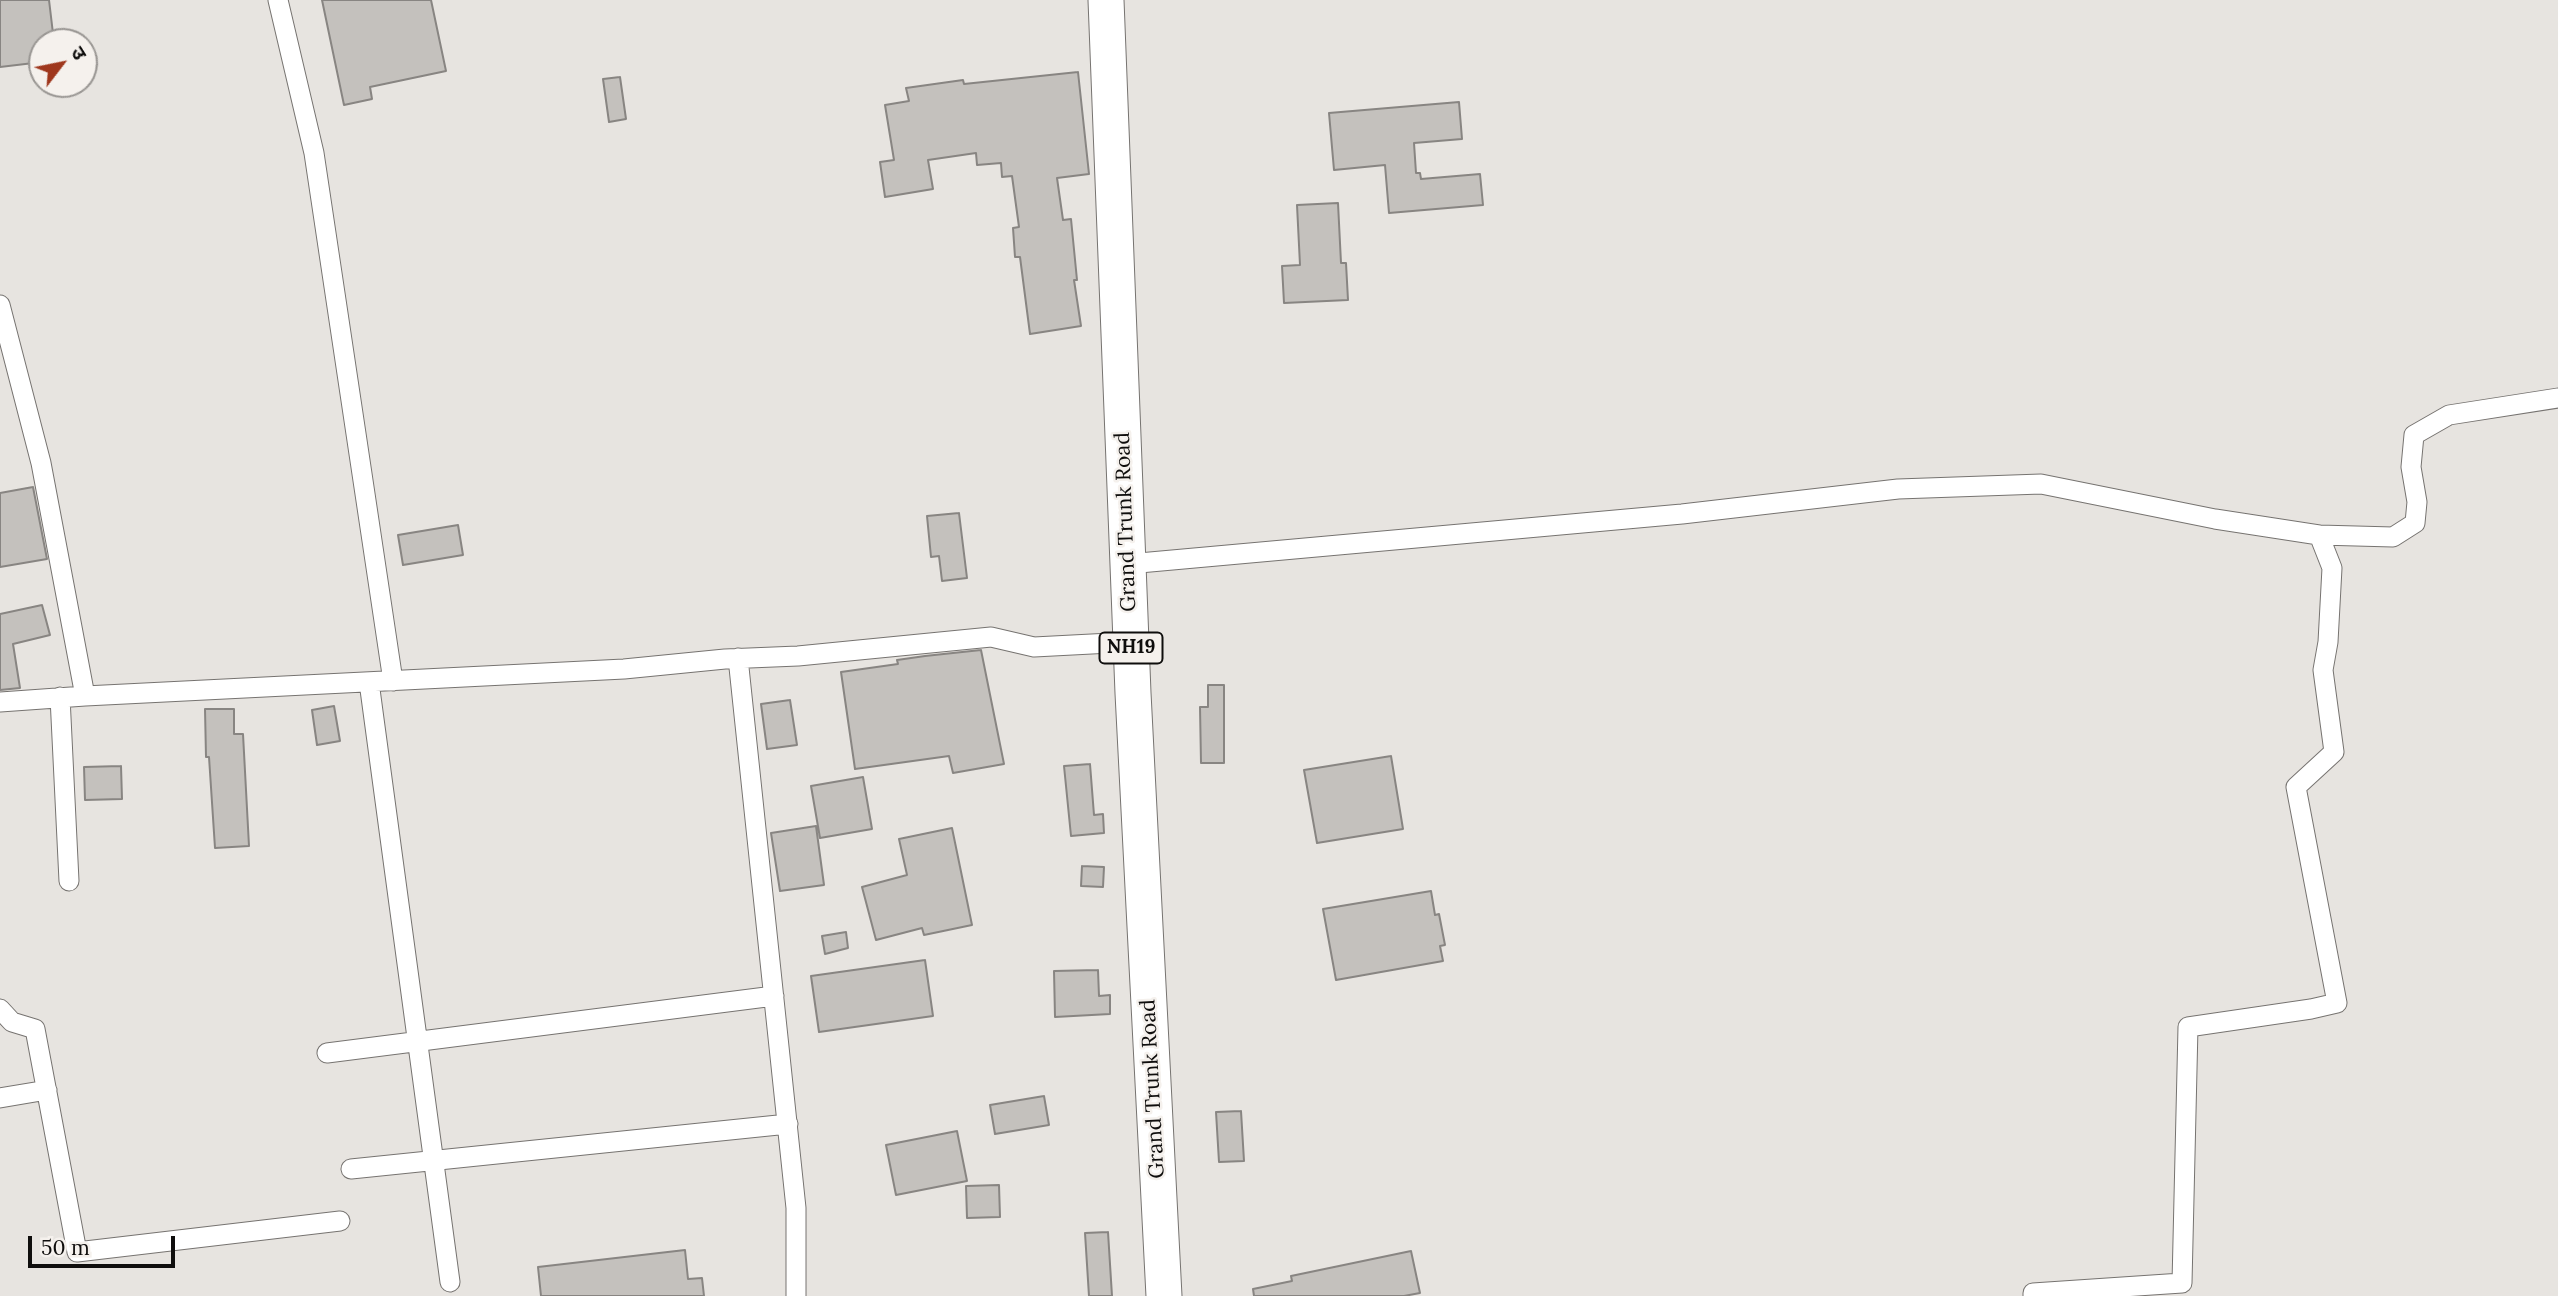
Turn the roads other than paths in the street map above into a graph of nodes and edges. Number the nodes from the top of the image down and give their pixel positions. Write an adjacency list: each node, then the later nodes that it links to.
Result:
1 (278, 0): 9 (street)
2 (1106, 0): 6 (highway, Grand Trunk Road / NH19)
3 (0, 305): 11 (street)
4 (2558, 398): 5 (street)
5 (2319, 536): 6 (street); 28 (street)
6 (1128, 564): 7 (highway, Grand Trunk Road / NH19)
7 (1130, 642): 8 (street); 27 (highway, Grand Trunk Road / NH19)
8 (738, 658): 9 (street); 15 (street)
9 (393, 681): 10 (street)
10 (369, 682): 11 (street); 17 (street)
11 (85, 696): 12 (street)
12 (60, 697): 13 (street); 14 (street)
13 (0, 702)
14 (69, 881)
15 (774, 996): 17 (street); 21 (street)
16 (0, 1009): 19 (street)
17 (418, 1042): 18 (street); 22 (street)
18 (327, 1054)
19 (47, 1090): 20 (street); 24 (street)
20 (0, 1098)
21 (788, 1124): 22 (street); 26 (street)
22 (433, 1161): 23 (street); 25 (street)
23 (351, 1169)
24 (340, 1221)
25 (450, 1282)
26 (796, 1296)
27 (1164, 1296)
28 (2033, 1296)

